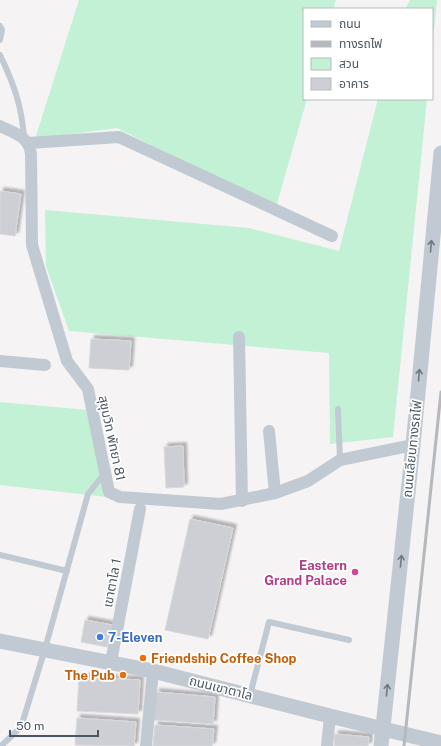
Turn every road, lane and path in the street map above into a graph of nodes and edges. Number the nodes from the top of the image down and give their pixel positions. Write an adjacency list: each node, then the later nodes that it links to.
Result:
1 (0, 26): 2 (lane)
2 (0, 40)
3 (0, 55): 5 (lane)
4 (0, 126): 5 (street)
5 (26, 141): 7 (street); 15 (street, สุขุมวิท พัทยา 81)
6 (441, 153): 13 (street, ถนนเลียบทางรถไฟ, one-way to 6)
7 (332, 236)
8 (239, 337): 17 (street)
9 (0, 361): 10 (street)
10 (45, 365)
11 (338, 409): 14 (lane)
12 (269, 431): 16 (street)
13 (413, 445): 14 (street, สุขุมวิท พัทยา 81); 28 (street, ถนนเลียบทางรถไฟ, one-way to 13)
14 (340, 460): 16 (street, สุขุมวิท พัทยา 81)
15 (105, 472): 17 (street, สุขุมวิท พัทยา 81); 20 (lane)
16 (275, 493): 17 (street, สุขุมวิท พัทยา 81)
17 (242, 501)
18 (140, 509): 24 (street, เขาตาโล 1)
19 (0, 555): 20 (lane)
20 (67, 572): 23 (lane)
21 (349, 640): 26 (lane)
22 (0, 641): 23 (street, ถนนเขาตาโล)
23 (45, 649): 24 (street, ถนนเขาตาโล); 30 (lane)
24 (111, 662): 25 (street, ถนนเขาตาโล)
25 (153, 671): 26 (street, ถนนเขาตาโล); 31 (street)
26 (250, 695): 27 (street, ถนนเขาตาโล)
27 (330, 716): 28 (street, ถนนเขาตาโล); 32 (street)
28 (383, 729): 29 (street, ถนนเขาตาโล); 33 (street, ถนนเลียบทางรถไฟ)
29 (441, 743)
30 (1, 746)
31 (146, 746)
32 (327, 746)
33 (381, 746)

